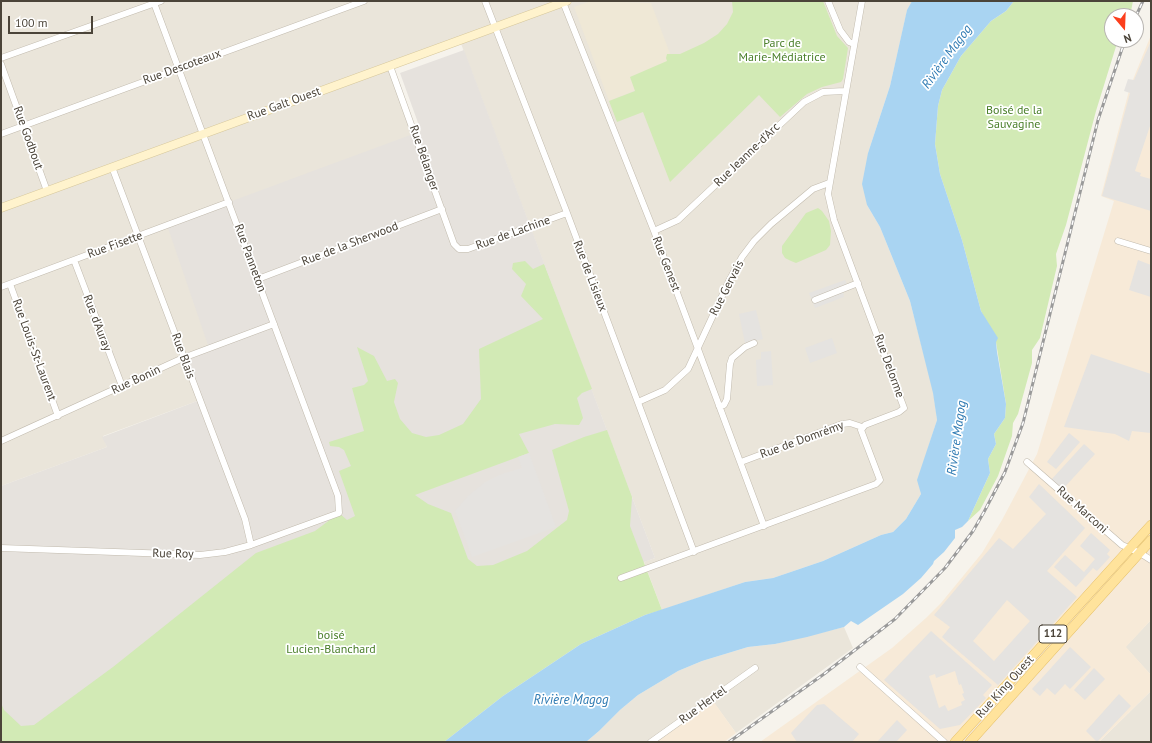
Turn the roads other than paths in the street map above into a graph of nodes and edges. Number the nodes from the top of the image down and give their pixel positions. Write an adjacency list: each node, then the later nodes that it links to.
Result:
1 (161, 1): 7 (street)
2 (364, 1): 13 (street, Rue Descoteaux)
3 (485, 1): 8 (street, Rue de Lisieux)
4 (828, 1): 9 (street)
5 (862, 1): 9 (street, Rue Delorme)
6 (565, 2): 8 (street, Rue Galt Ouest); 25 (street, Rue Genest)
7 (150, 3): 10 (street); 13 (street, Rue Panneton)
8 (495, 28): 12 (street, Rue Galt Ouest); 24 (street, Rue de Lisieux)
9 (854, 44): 14 (street, Rue Delorme)
10 (1, 58)
11 (1, 64): 15 (street, Rue Godbout)
12 (390, 66): 17 (street, Rue Galt Ouest); 23 (street, Rue Bélanger)
13 (179, 67): 15 (street, Rue Descoteaux); 17 (street, Rue Panneton)
14 (845, 91): 19 (street, Rue Delorme); 25 (street, Rue Jeanne-d'Arc)
15 (23, 126): 16 (street, Rue Descoteaux); 20 (street, Rue Godbout)
16 (1, 134)
17 (203, 134): 18 (street, Rue Galt Ouest); 21 (street, Rue Panneton)
18 (112, 167): 20 (street, Rue Galt Ouest); 26 (street, Rue Blais)
19 (829, 183): 32 (street, Rue Delorme); 38 (street, Rue Gervais)
20 (47, 191): 22 (street, Rue Galt Ouest)
21 (229, 202): 26 (street, Rue Fisette); 31 (street, Rue Panneton)
22 (1, 208)
23 (442, 209): 28 (street, Rue Bélanger); 31 (street, Rue de la Sherwood)
24 (567, 213): 28 (street, Rue de Lachine); 41 (street, Rue de Lisieux)
25 (654, 231): 38 (street, Rue Genest)
26 (139, 236): 30 (street, Rue Fisette); 39 (street, Rue Blais)
27 (1118, 241): 29 (street)
28 (460, 249)
29 (1151, 251)
30 (74, 260): 33 (street, Rue Fisette); 40 (street, Rue d'Auray)
31 (258, 279): 36 (street, Rue Panneton)
32 (858, 283): 35 (street); 44 (street, Rue Delorme)
33 (10, 284): 34 (street, Rue Fisette); 43 (street, Rue Louis-St-Laurent)
34 (1, 287)
35 (815, 300)
36 (274, 324): 39 (street, Rue Bonin); 48 (street, Rue Panneton)
37 (754, 343): 42 (street)
38 (698, 350): 41 (street, Rue Gervais); 42 (street, Rue Genest)
39 (183, 358): 40 (street, Rue Bonin); 52 (street, Rue Blais)
40 (122, 386): 43 (street, Rue Bonin)
41 (638, 402): 55 (street, Rue de Lisieux)
42 (719, 406): 46 (street, Rue Genest)
43 (58, 416): 45 (street, Rue Bonin)
44 (862, 427): 46 (street, Rue de Domrémy); 50 (street)
45 (1, 441)
46 (741, 462): 50 (street, Rue Genest)
47 (1027, 462): 54 (street, Rue Marconi)
48 (339, 513): 52 (street, Rue Roy)
49 (1151, 525): 54 (main road, Rue King Ouest / 112)
50 (764, 526): 55 (street)
51 (1151, 540): 56 (main road, Rue King Ouest / 112)
52 (250, 545): 53 (street, Rue Roy)
53 (1, 548)
54 (1129, 549): 56 (street, Rue Marconi); 63 (main road, Rue King Ouest / 112)
55 (694, 552): 58 (street)
56 (1140, 553): 57 (street, Rue Marconi); 64 (main road, Rue King Ouest / 112)
57 (1151, 560)
58 (621, 578)
59 (755, 668): 61 (street, Rue Hertel)
60 (860, 668): 62 (street)
61 (651, 742)
62 (944, 742)
63 (955, 742)
64 (970, 742)

